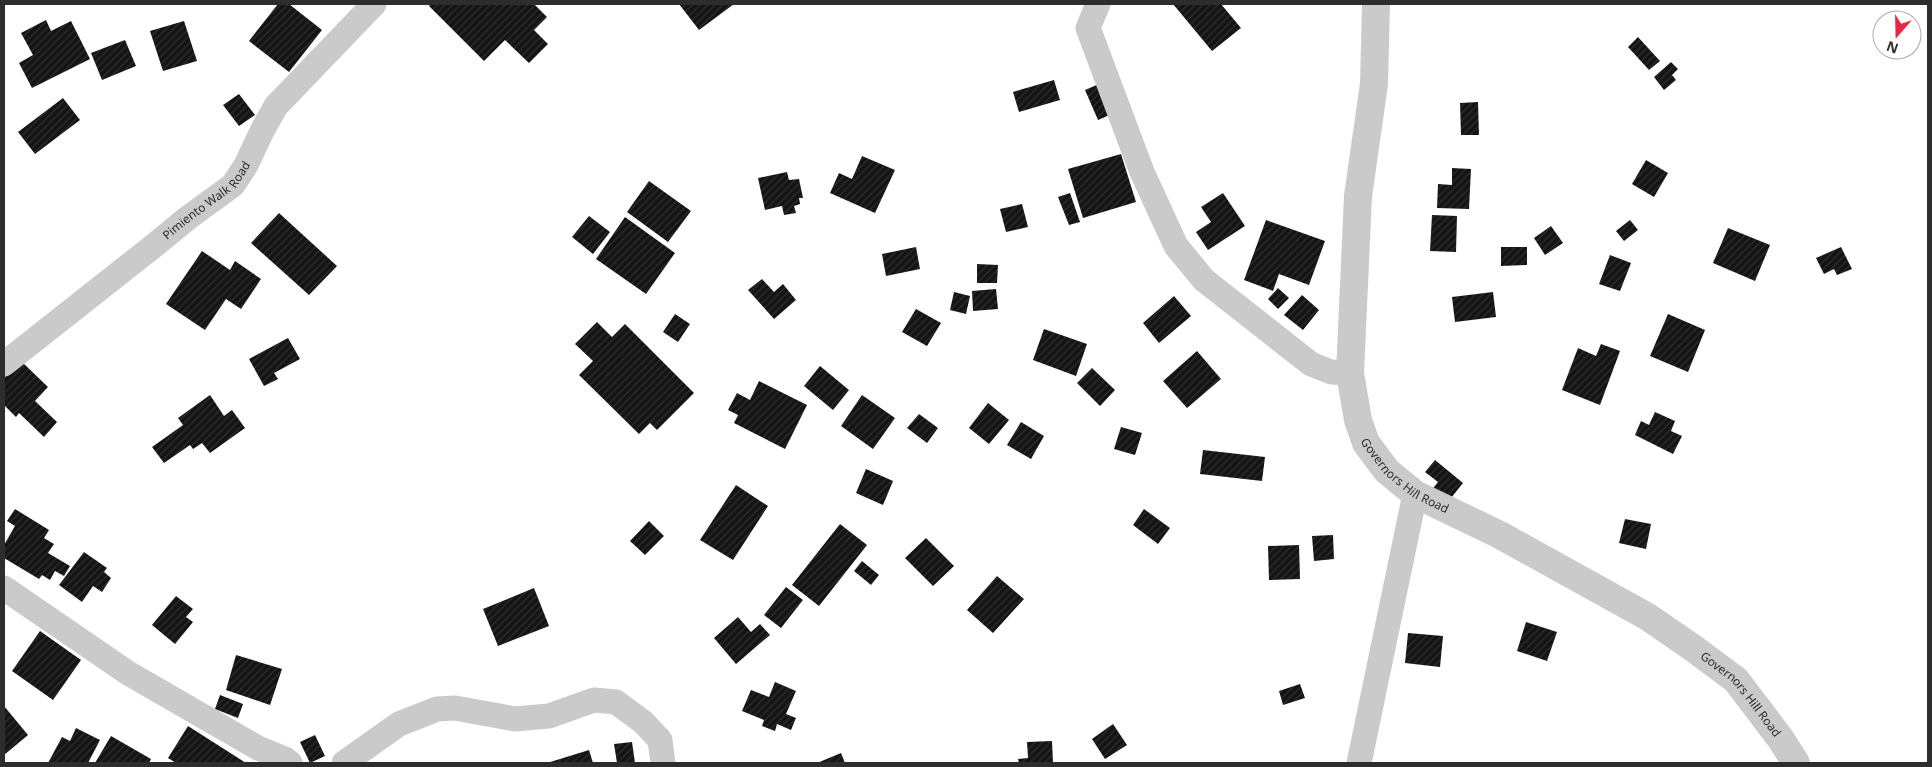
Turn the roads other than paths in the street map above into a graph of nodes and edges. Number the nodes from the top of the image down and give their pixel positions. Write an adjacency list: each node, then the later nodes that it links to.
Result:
1 (374, 4): 4 (street, Pimiento Walk Road)
2 (1098, 4): 5 (street)
3 (1376, 4): 5 (street, Governors Hill Road)
4 (4, 364)
5 (1350, 373): 6 (street, Governors Hill Road)
6 (1415, 494): 11 (street); 12 (street, Governors Hill Road)
7 (4, 588): 8 (street)
8 (290, 763)
9 (344, 763): 10 (street)
10 (663, 763)
11 (1359, 763)
12 (1796, 763)

